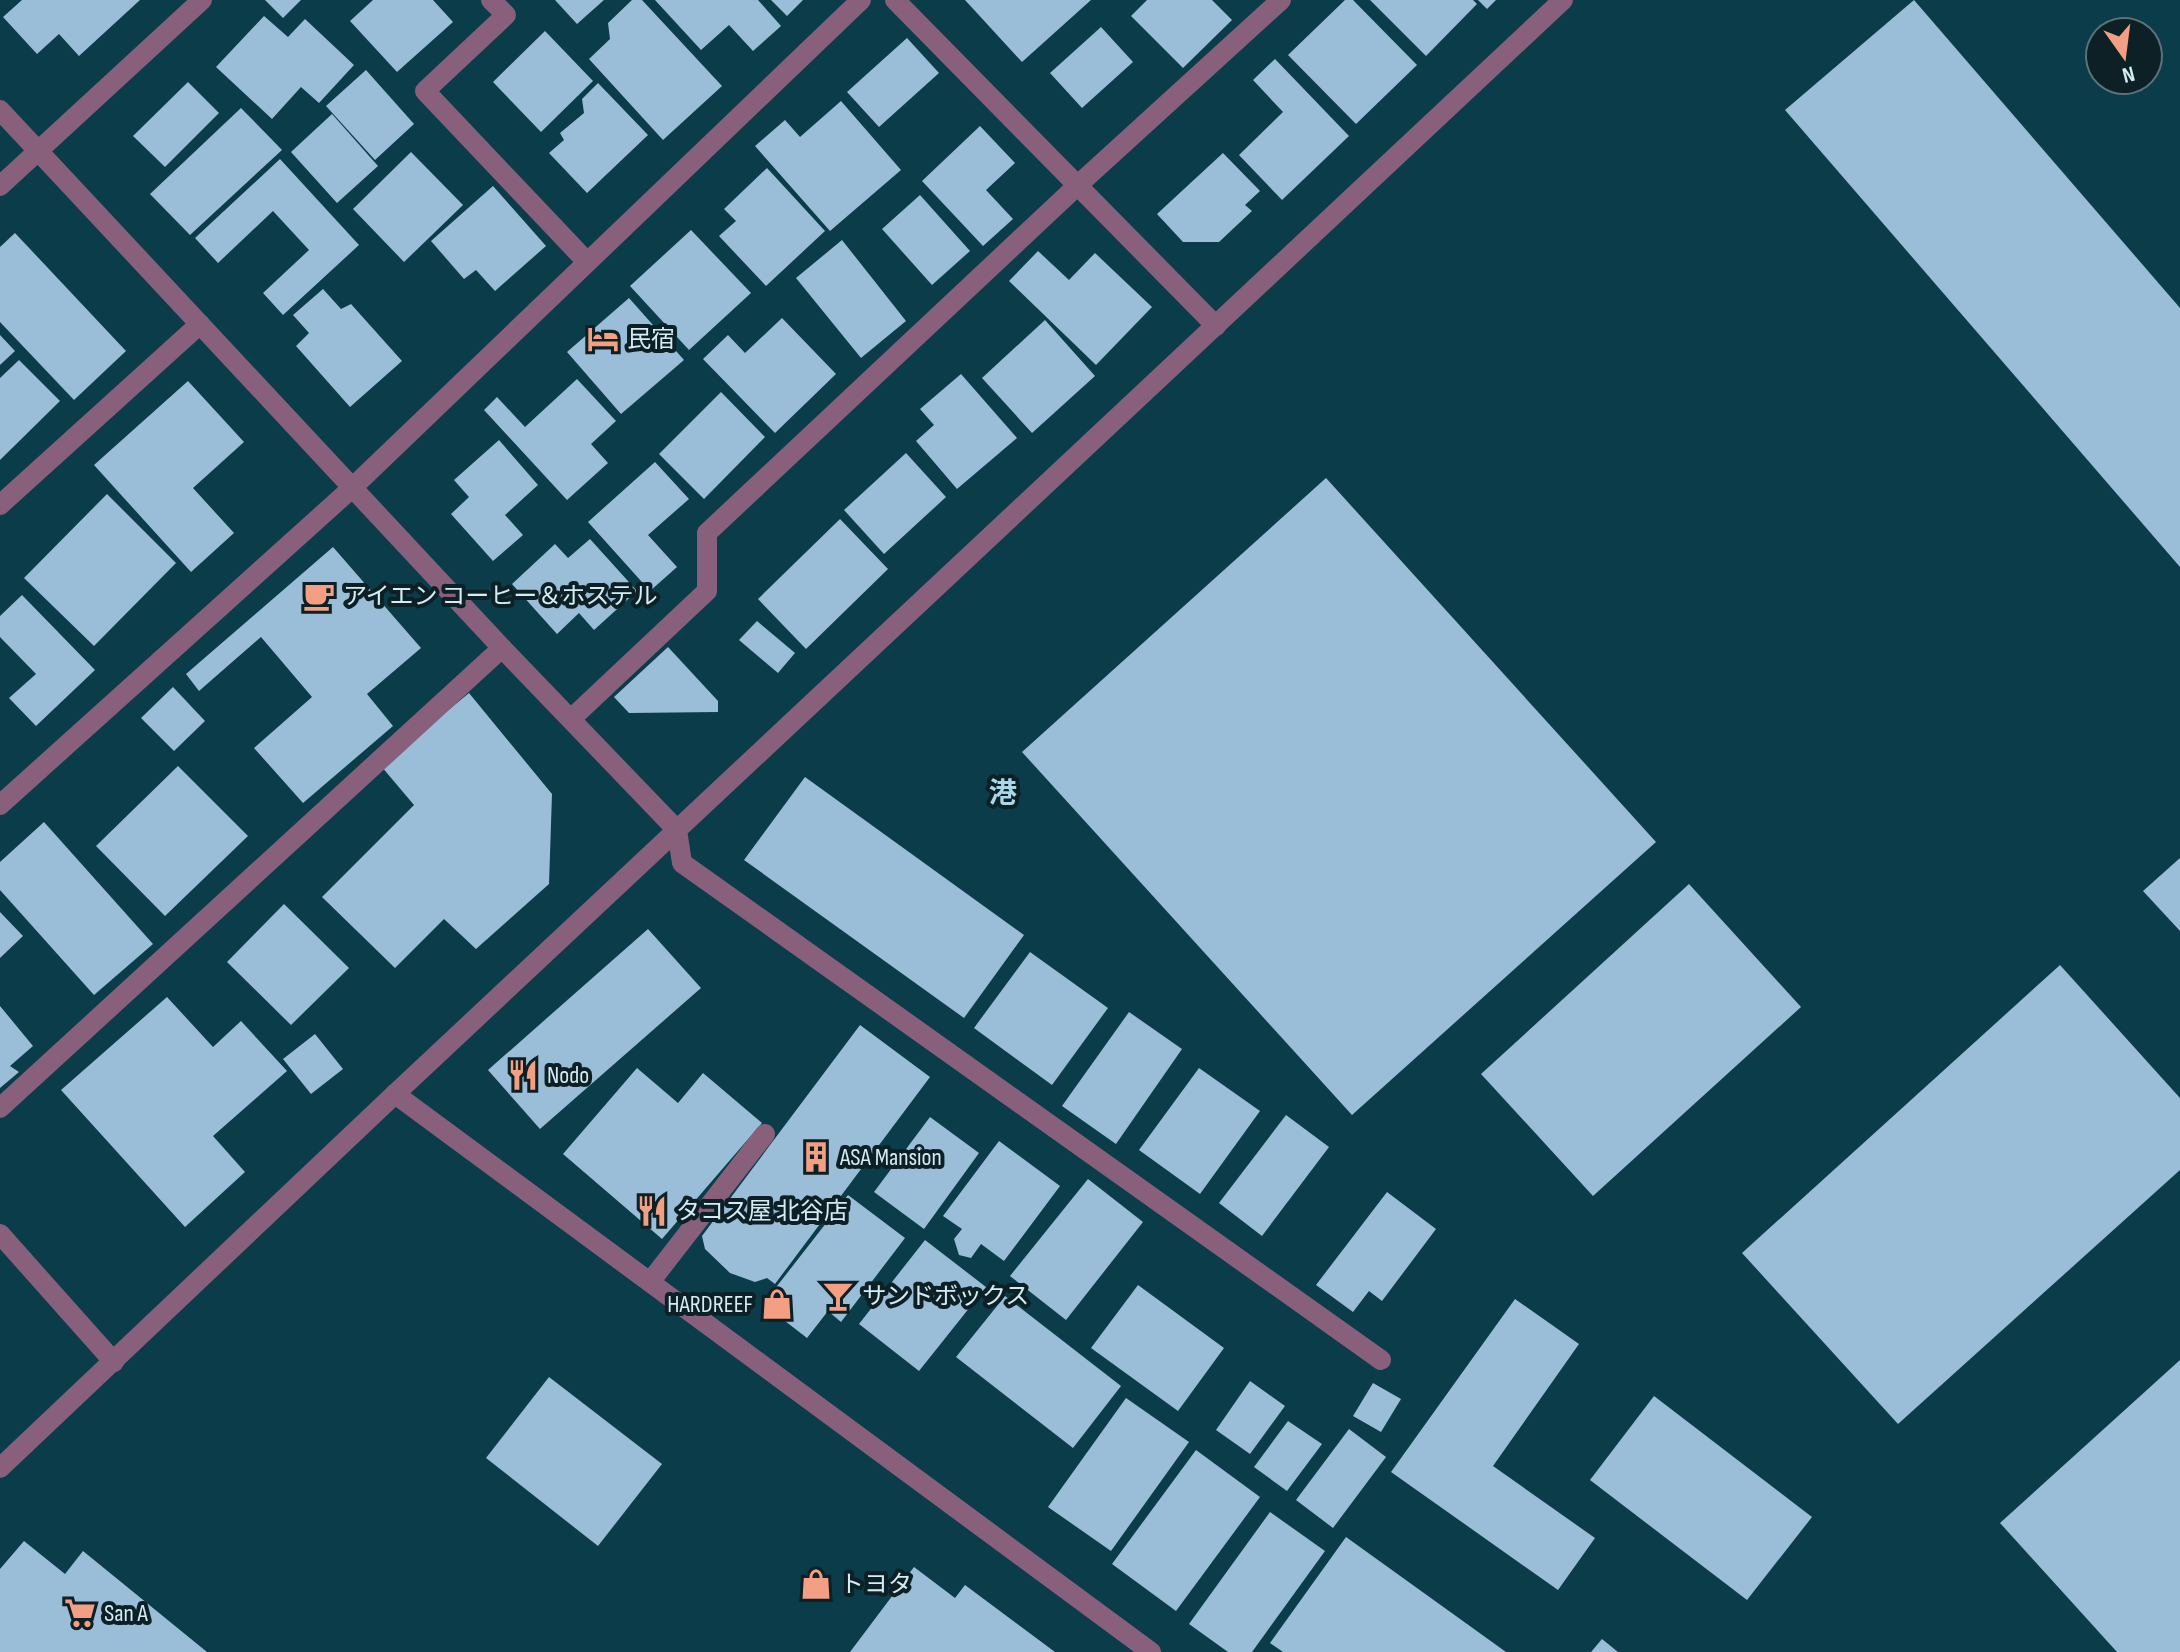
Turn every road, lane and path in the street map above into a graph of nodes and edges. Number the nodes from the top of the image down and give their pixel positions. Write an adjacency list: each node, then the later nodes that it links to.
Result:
1 (202, 0): 8 (street)
2 (491, 0): 11 (street)
3 (861, 0): 11 (street)
4 (895, 0): 9 (street)
5 (1281, 0): 9 (street)
6 (1563, 0): 13 (street)
7 (0, 110): 8 (street)
8 (39, 152): 10 (street); 12 (street)
9 (1078, 185): 13 (street); 17 (street)
10 (0, 186)
11 (587, 262): 14 (street)
12 (200, 324): 14 (street); 15 (street)
13 (1216, 326): 19 (street)
14 (352, 488): 16 (street); 18 (street)
15 (0, 505)
16 (502, 648): 17 (street); 21 (street)
17 (571, 719): 19 (street)
18 (0, 805)
19 (677, 830): 20 (street); 25 (street)
20 (395, 1094): 24 (street); 26 (street)
21 (0, 1108)
22 (765, 1134): 24 (street)
23 (0, 1234): 26 (street)
24 (650, 1282): 28 (street)
25 (1381, 1360)
26 (114, 1362): 27 (street)
27 (0, 1468)
28 (1151, 1652)

